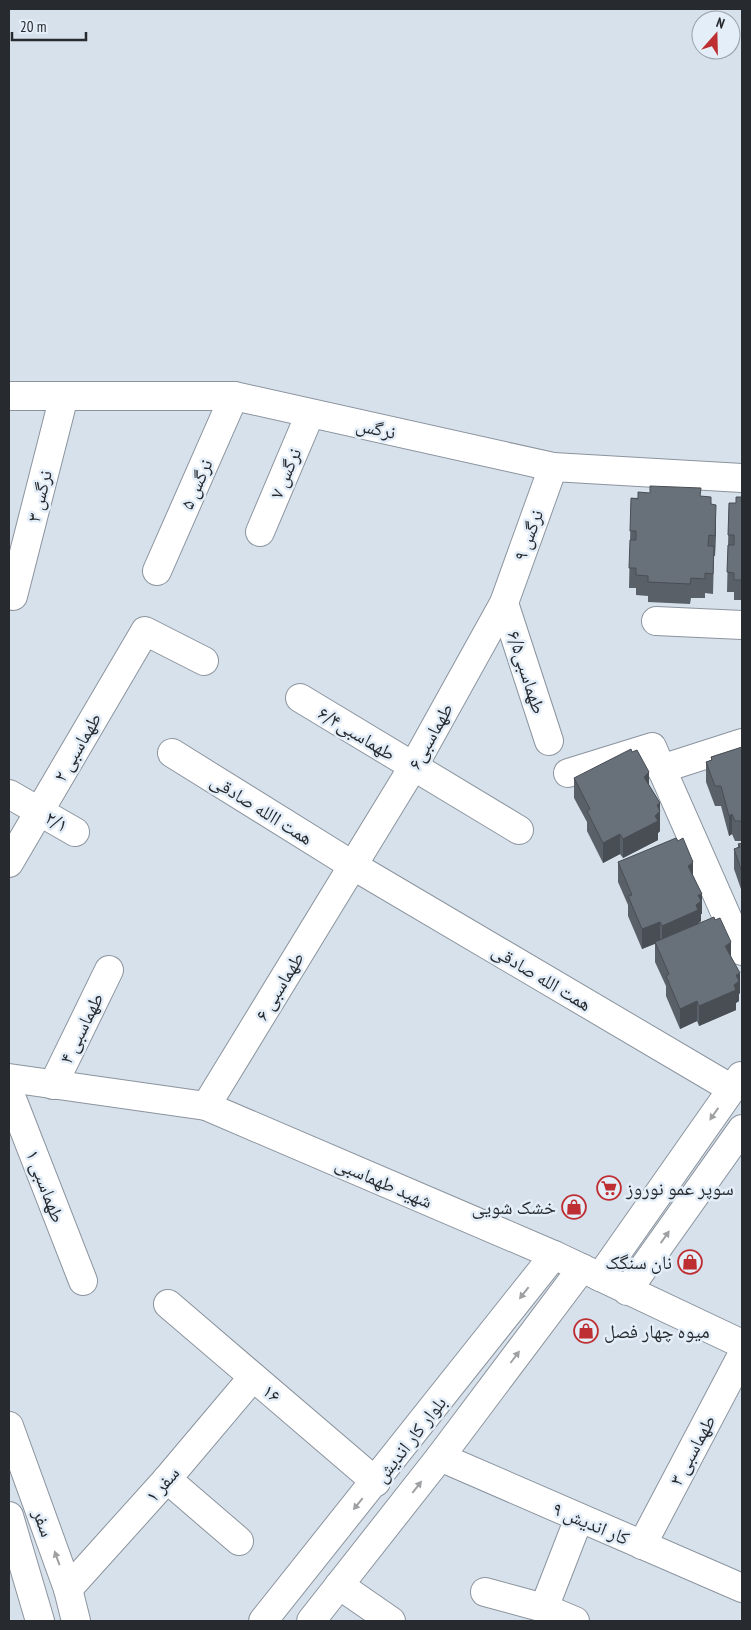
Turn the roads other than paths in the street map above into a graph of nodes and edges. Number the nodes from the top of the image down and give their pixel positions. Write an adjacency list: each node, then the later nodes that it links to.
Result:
1 (9, 396): 2 (street, نرگس)
2 (64, 396): 3 (street, نرگس); 9 (street, ۳ نرگس)
3 (234, 396): 4 (street, نرگس); 8 (street, ۵ نرگس)
4 (310, 414): 5 (street, نرگس); 7 (street, ۷ نرگس)
5 (553, 467): 6 (street, نرگس); 10 (street, ۹ نرگس)
6 (742, 478)
7 (260, 532)
8 (157, 571)
9 (13, 596)
10 (504, 603): 15 (street, ۶/۵طهماسبی); 18 (street, ۶طهماسبی)
11 (656, 621): 12 (street)
12 (742, 625)
13 (204, 661): 22 (street, ۲ طهماسبی)
14 (300, 698): 18 (street, ۶/۴طهماسبی)
15 (549, 741)
16 (742, 742): 19 (street)
17 (172, 753): 26 (street, همت االله صادقی)
18 (413, 767): 23 (street, ۶/۴طهماسبی); 26 (street, ۶طهماسبی)
19 (661, 769): 20 (street); 27 (street)
20 (568, 773)
21 (9, 794): 22 (street, ۲/۱)
22 (39, 811): 24 (street, ۲/۱); 25 (street, ۲ طهماسبی)
23 (519, 830)
24 (76, 832)
25 (9, 863)
26 (352, 865): 30 (street, همت الله صادقی); 33 (street, ۶ طهماسبی)
27 (742, 951)
28 (109, 970): 31 (street, ۴ طهماسبی)
29 (9, 1078): 31 (street, شهید طهماسبی)
30 (737, 1082): 36 (street, بلوار کار اندیش, one-way to 36)
31 (53, 1085): 33 (street, شهید طهماسبی)
32 (9, 1091): 37 (street, ۱ طهماسبی)
33 (206, 1106): 35 (street, شهید طهماسبی)
34 (742, 1129): 38 (street, one-way to 34)
35 (554, 1255): 36 (street, شهید طهماسبی); 46 (street, بلوار کار اندیش, one-way to 46)
36 (591, 1272): 38 (street, شهید طهماسبی); 44 (street, بلوار کار اندیش, one-way to 36)
37 (83, 1281)
38 (627, 1291): 40 (street, شهید طهماسبی)
39 (168, 1304): 42 (street, ۱۶)
40 (742, 1344)
41 (742, 1355): 50 (street, ۳ طهماسبی)
42 (253, 1377): 45 (street, ۱ سفر); 46 (street, ۱۶)
43 (9, 1426): 53 (street, سفر, one-way to 43)
44 (440, 1457): 48 (street, ۹ کار اندیش); 51 (street, بلوار کار اندیش, one-way to 44)
45 (167, 1479): 49 (street); 53 (street, ۱ سفر)
46 (376, 1482): 58 (street, بلوار کار اندیش, one-way to 58)
47 (9, 1516): 56 (street, سفر)
48 (579, 1518): 50 (street, ۹ کار اندیش); 55 (street)
49 (239, 1541)
50 (642, 1545): 52 (street, ۹ کار اندیش)
51 (339, 1585): 59 (street, بلوار کار اندیش); 60 (street)
52 (742, 1588)
53 (68, 1589): 57 (street, سفر)
54 (484, 1592): 55 (street)
55 (544, 1608): 61 (street)
56 (40, 1621)
57 (76, 1621)
58 (263, 1621)
59 (311, 1621)
60 (391, 1621)
61 (575, 1621)

